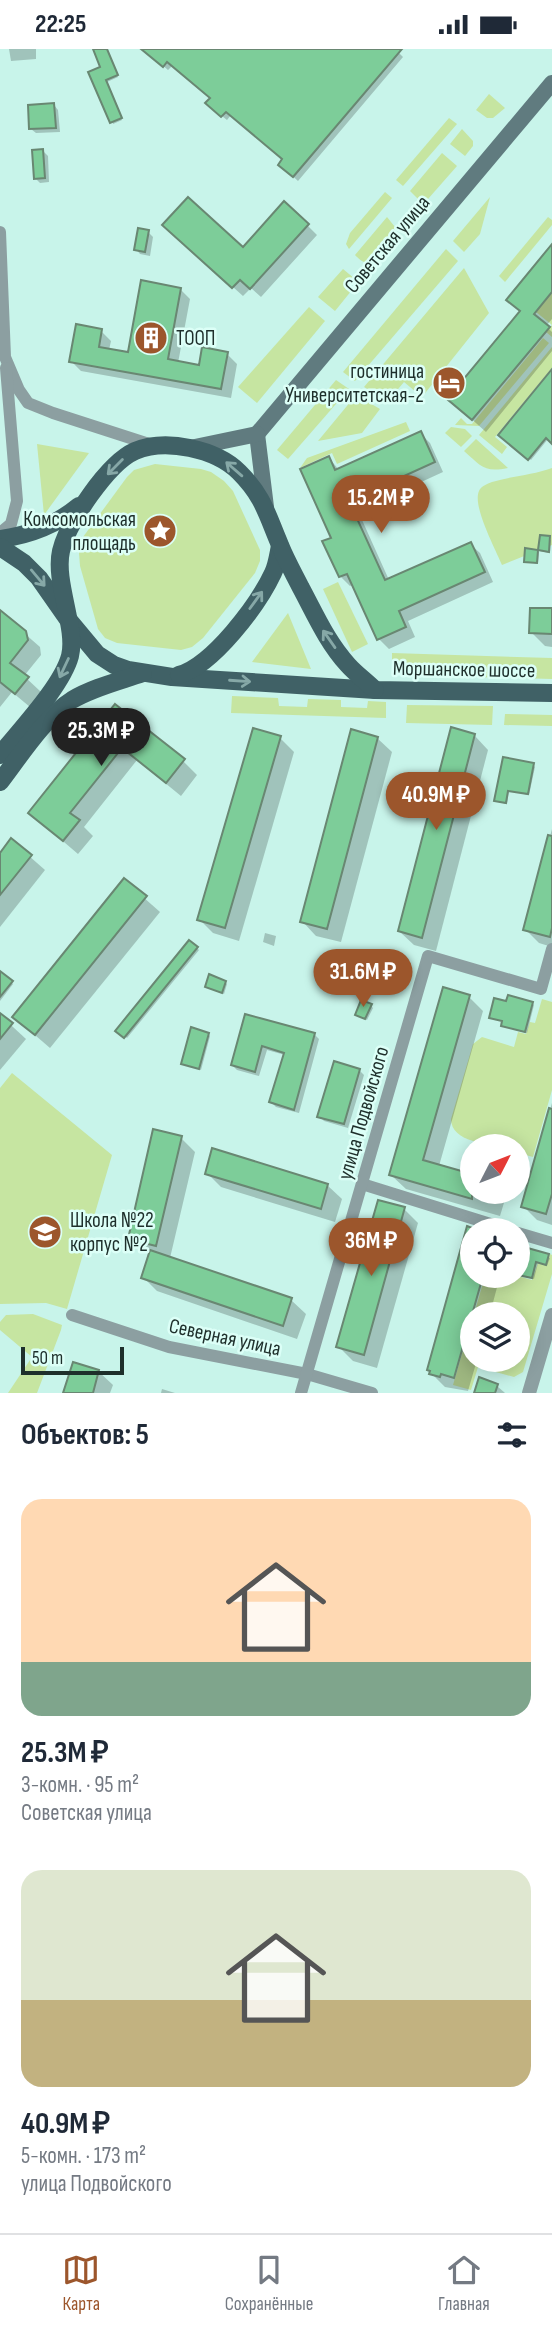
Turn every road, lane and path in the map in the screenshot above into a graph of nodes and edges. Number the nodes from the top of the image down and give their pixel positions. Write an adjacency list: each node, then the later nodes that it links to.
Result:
1 (552, 83): 4 (main road, Советская улица)
2 (0, 232): 3 (street)
3 (5, 358): 5 (street); 9 (street)
4 (257, 434): 6 (main road); 8 (main road)
5 (153, 446): 6 (main road); 7 (main road, one-way to 7)
6 (190, 448): 8 (main road, one-way to 6)
7 (85, 501): 10 (main road); 13 (main road)
8 (266, 506): 11 (main road)
9 (0, 533)
10 (0, 539)
11 (280, 546): 15 (main road, one-way to 11); 16 (main road, one-way to 11)
12 (0, 547): 13 (main road, one-way to 13)
13 (66, 618): 14 (main road); 18 (main road, one-way to 18)
14 (144, 673): 15 (main road); 19 (main road)
15 (172, 677): 16 (main road, Моршанское шоссе, one-way to 16)
16 (375, 690): 17 (main road, Моршанское шоссе)
17 (552, 693)
18 (0, 755)
19 (0, 782)
20 (552, 949): 21 (street, улица Подвойского)
21 (362, 1184): 22 (street); 27 (street, улица Подвойского)
22 (471, 1218)
23 (530, 1237): 24 (street)
24 (552, 1243)
25 (72, 1315): 27 (street, Северная улица)
26 (552, 1315): 30 (street)
27 (307, 1374): 28 (street, улица Подвойского); 29 (street, Северная улица)
28 (302, 1393)
29 (372, 1393)
30 (529, 1393)

